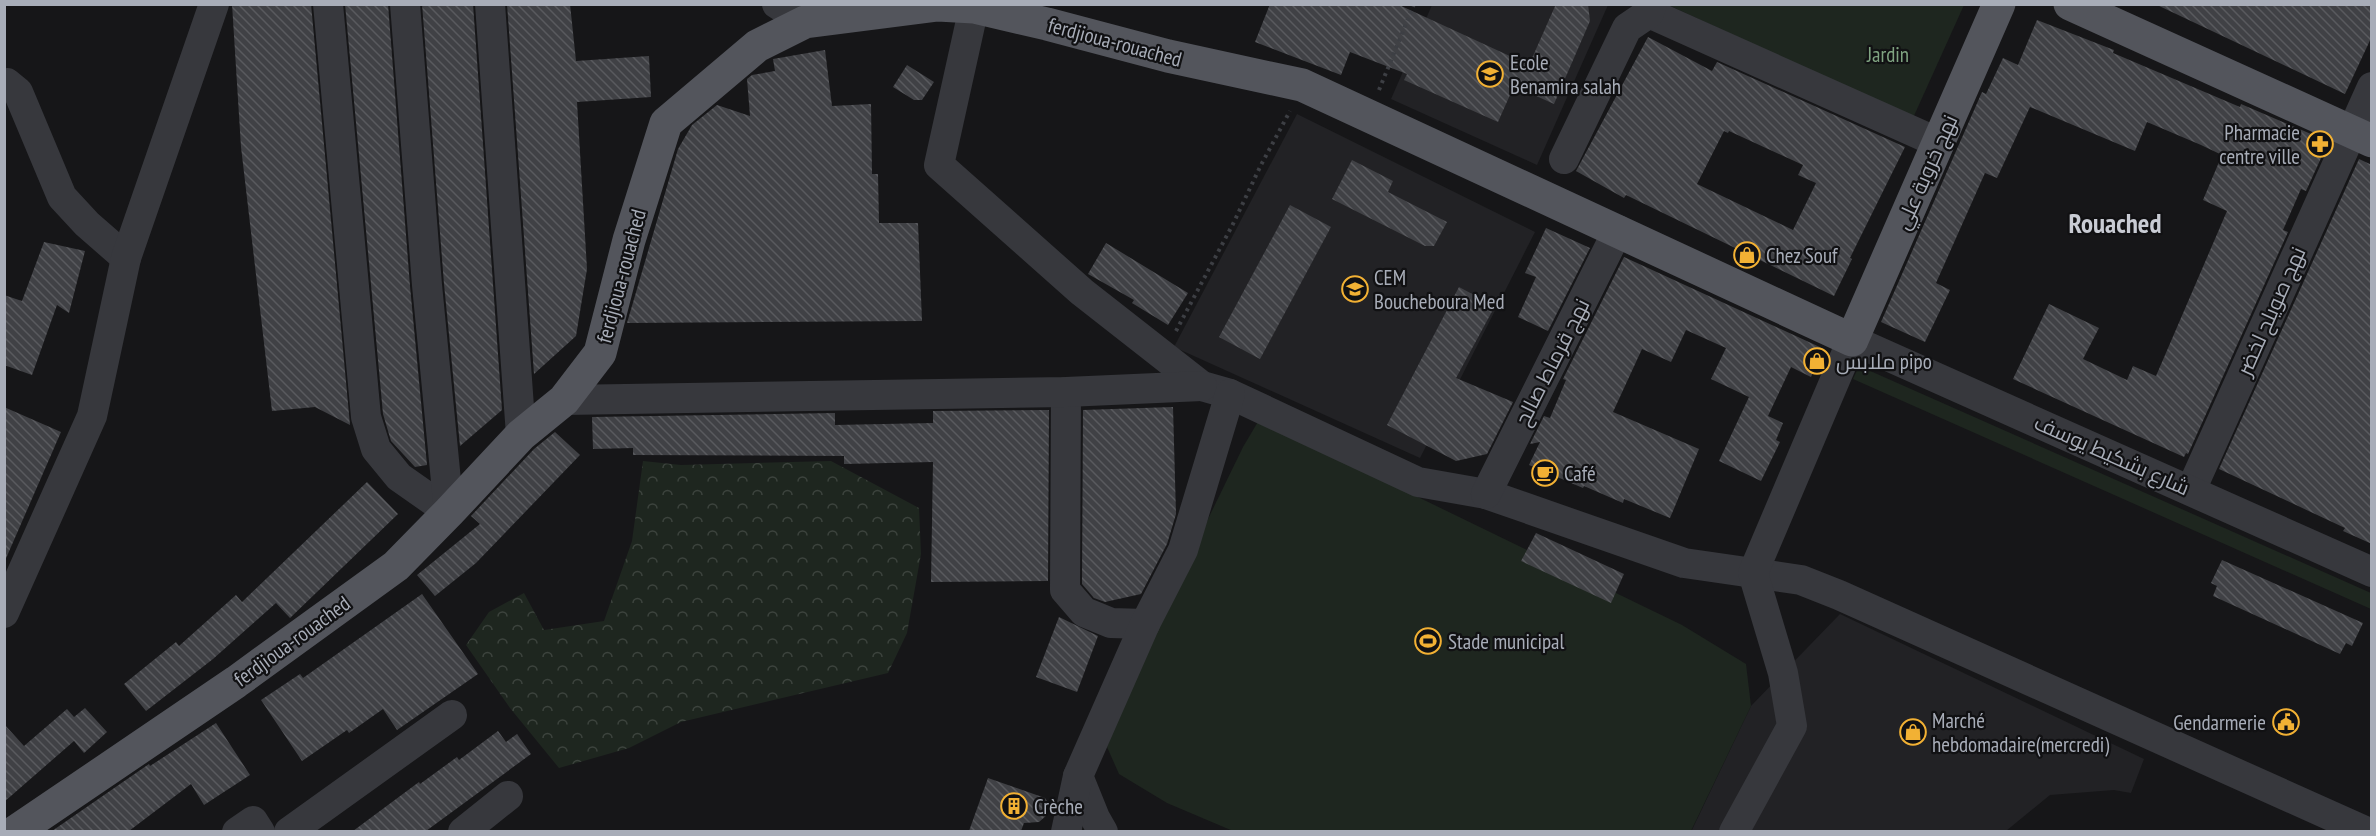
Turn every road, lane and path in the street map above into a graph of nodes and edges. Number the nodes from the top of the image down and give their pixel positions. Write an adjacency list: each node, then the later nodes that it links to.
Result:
1 (214, 4): 20 (street)
2 (328, 4): 30 (street)
3 (405, 4): 30 (street)
4 (490, 4): 27 (street)
5 (777, 4): 11 (street)
6 (1414, 4): 15 (path)
7 (1999, 4): 17 (main road, نهج خروبة علي)
8 (2070, 4): 16 (main road)
9 (974, 7): 11 (main road, ferdjioua-rouached); 13 (main road, ferdjioua-rouached); 22 (street)
10 (1650, 9): 17 (street); 18 (street)
11 (805, 22): 26 (main road, ferdjioua-rouached)
12 (4, 84): 20 (street)
13 (1302, 85): 15 (main road, ferdjioua-rouached); 22 (path)
14 (2372, 87): 16 (street, نهج صويلح لخضر)
15 (1369, 116): 19 (main road, ferdjioua-rouached)
16 (2362, 136): 28 (street, نهج صويلح لخضر)
17 (1939, 143): 21 (main road, نهج خروبة علي)
18 (1564, 159)
19 (1618, 230): 21 (main road, ferdjioua-rouached); 29 (street, نهج قرماط صالح)
20 (126, 258): 33 (street)
21 (1852, 340): 28 (street, شارع بشكيط يوسف); 32 (street)
22 (1163, 355): 23 (street)
23 (1202, 386): 24 (street); 25 (street)
24 (1066, 392): 26 (street); 34 (street)
25 (1230, 394): 29 (street); 34 (street)
26 (564, 400): 27 (main road, ferdjioua-rouached)
27 (521, 435): 30 (main road, ferdjioua-rouached)
28 (2191, 490): 31 (street, شارع بشكيط يوسف)
29 (1486, 494): 32 (street)
30 (449, 512): 38 (main road, ferdjioua-rouached)
31 (2372, 572)
32 (1753, 573): 45 (street); 46 (street)
33 (4, 613)
34 (1145, 624): 36 (street)
35 (452, 715): 41 (street)
36 (1078, 776): 43 (street); 44 (street)
37 (508, 796): 42 (street)
38 (15, 831)
39 (237, 831): 40 (street)
40 (260, 831)
41 (289, 831)
42 (463, 831)
43 (1066, 831)
44 (1103, 831)
45 (1734, 831)
46 (2367, 831)

